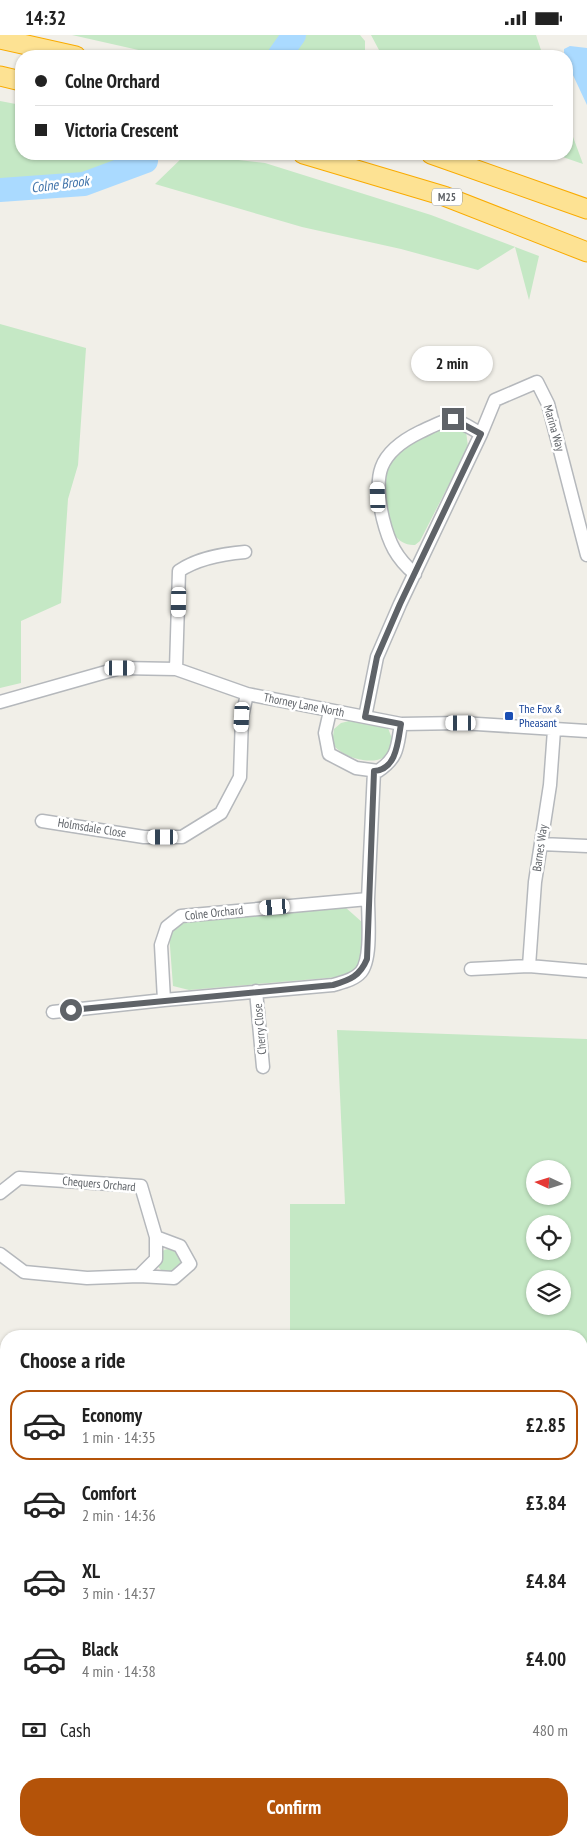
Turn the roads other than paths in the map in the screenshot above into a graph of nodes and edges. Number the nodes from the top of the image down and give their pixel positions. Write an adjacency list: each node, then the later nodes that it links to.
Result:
1 (0, 39): 2 (highway)
2 (49, 50)
3 (0, 76): 4 (highway)
4 (15, 80)
5 (323, 160): 8 (highway, M25)
6 (448, 160): 7 (highway)
7 (587, 209)
8 (587, 252)
9 (481, 434): 11 (street, Marina Way); 12 (street); 12 (street)
10 (245, 553): 13 (street)
11 (587, 555)
12 (415, 574): 17 (street)
13 (176, 669): 14 (street, Thorney Lane North); 15 (street, Thorney Lane North)
14 (246, 694): 16 (street, Thorney Lane North); 22 (street, Holmsdale Close)
15 (0, 702)
16 (330, 711): 17 (street, Thorney Lane North); 21 (street)
17 (365, 717): 18 (street, Thorney Lane North)
18 (401, 724): 19 (street, Thorney Lane North); 21 (street)
19 (554, 730): 20 (street, Thorney Lane North); 23 (street, Barnes Way)
20 (587, 731)
21 (374, 771): 25 (street)
22 (42, 821)
23 (541, 844): 24 (street); 26 (street, Barnes Way)
24 (587, 846)
25 (368, 899): 29 (street); 30 (street, Colne Orchard)
26 (529, 966): 27 (street); 28 (street)
27 (471, 969)
28 (587, 971)
29 (256, 991): 30 (street); 32 (street, Cherry Close)
30 (164, 1000): 31 (street)
31 (53, 1012)
32 (264, 1067)
33 (0, 1193): 34 (street, Chequers Orchard)
34 (156, 1237): 36 (street, Chequers Orchard); 36 (street)
35 (0, 1254): 36 (street)
36 (139, 1276)

